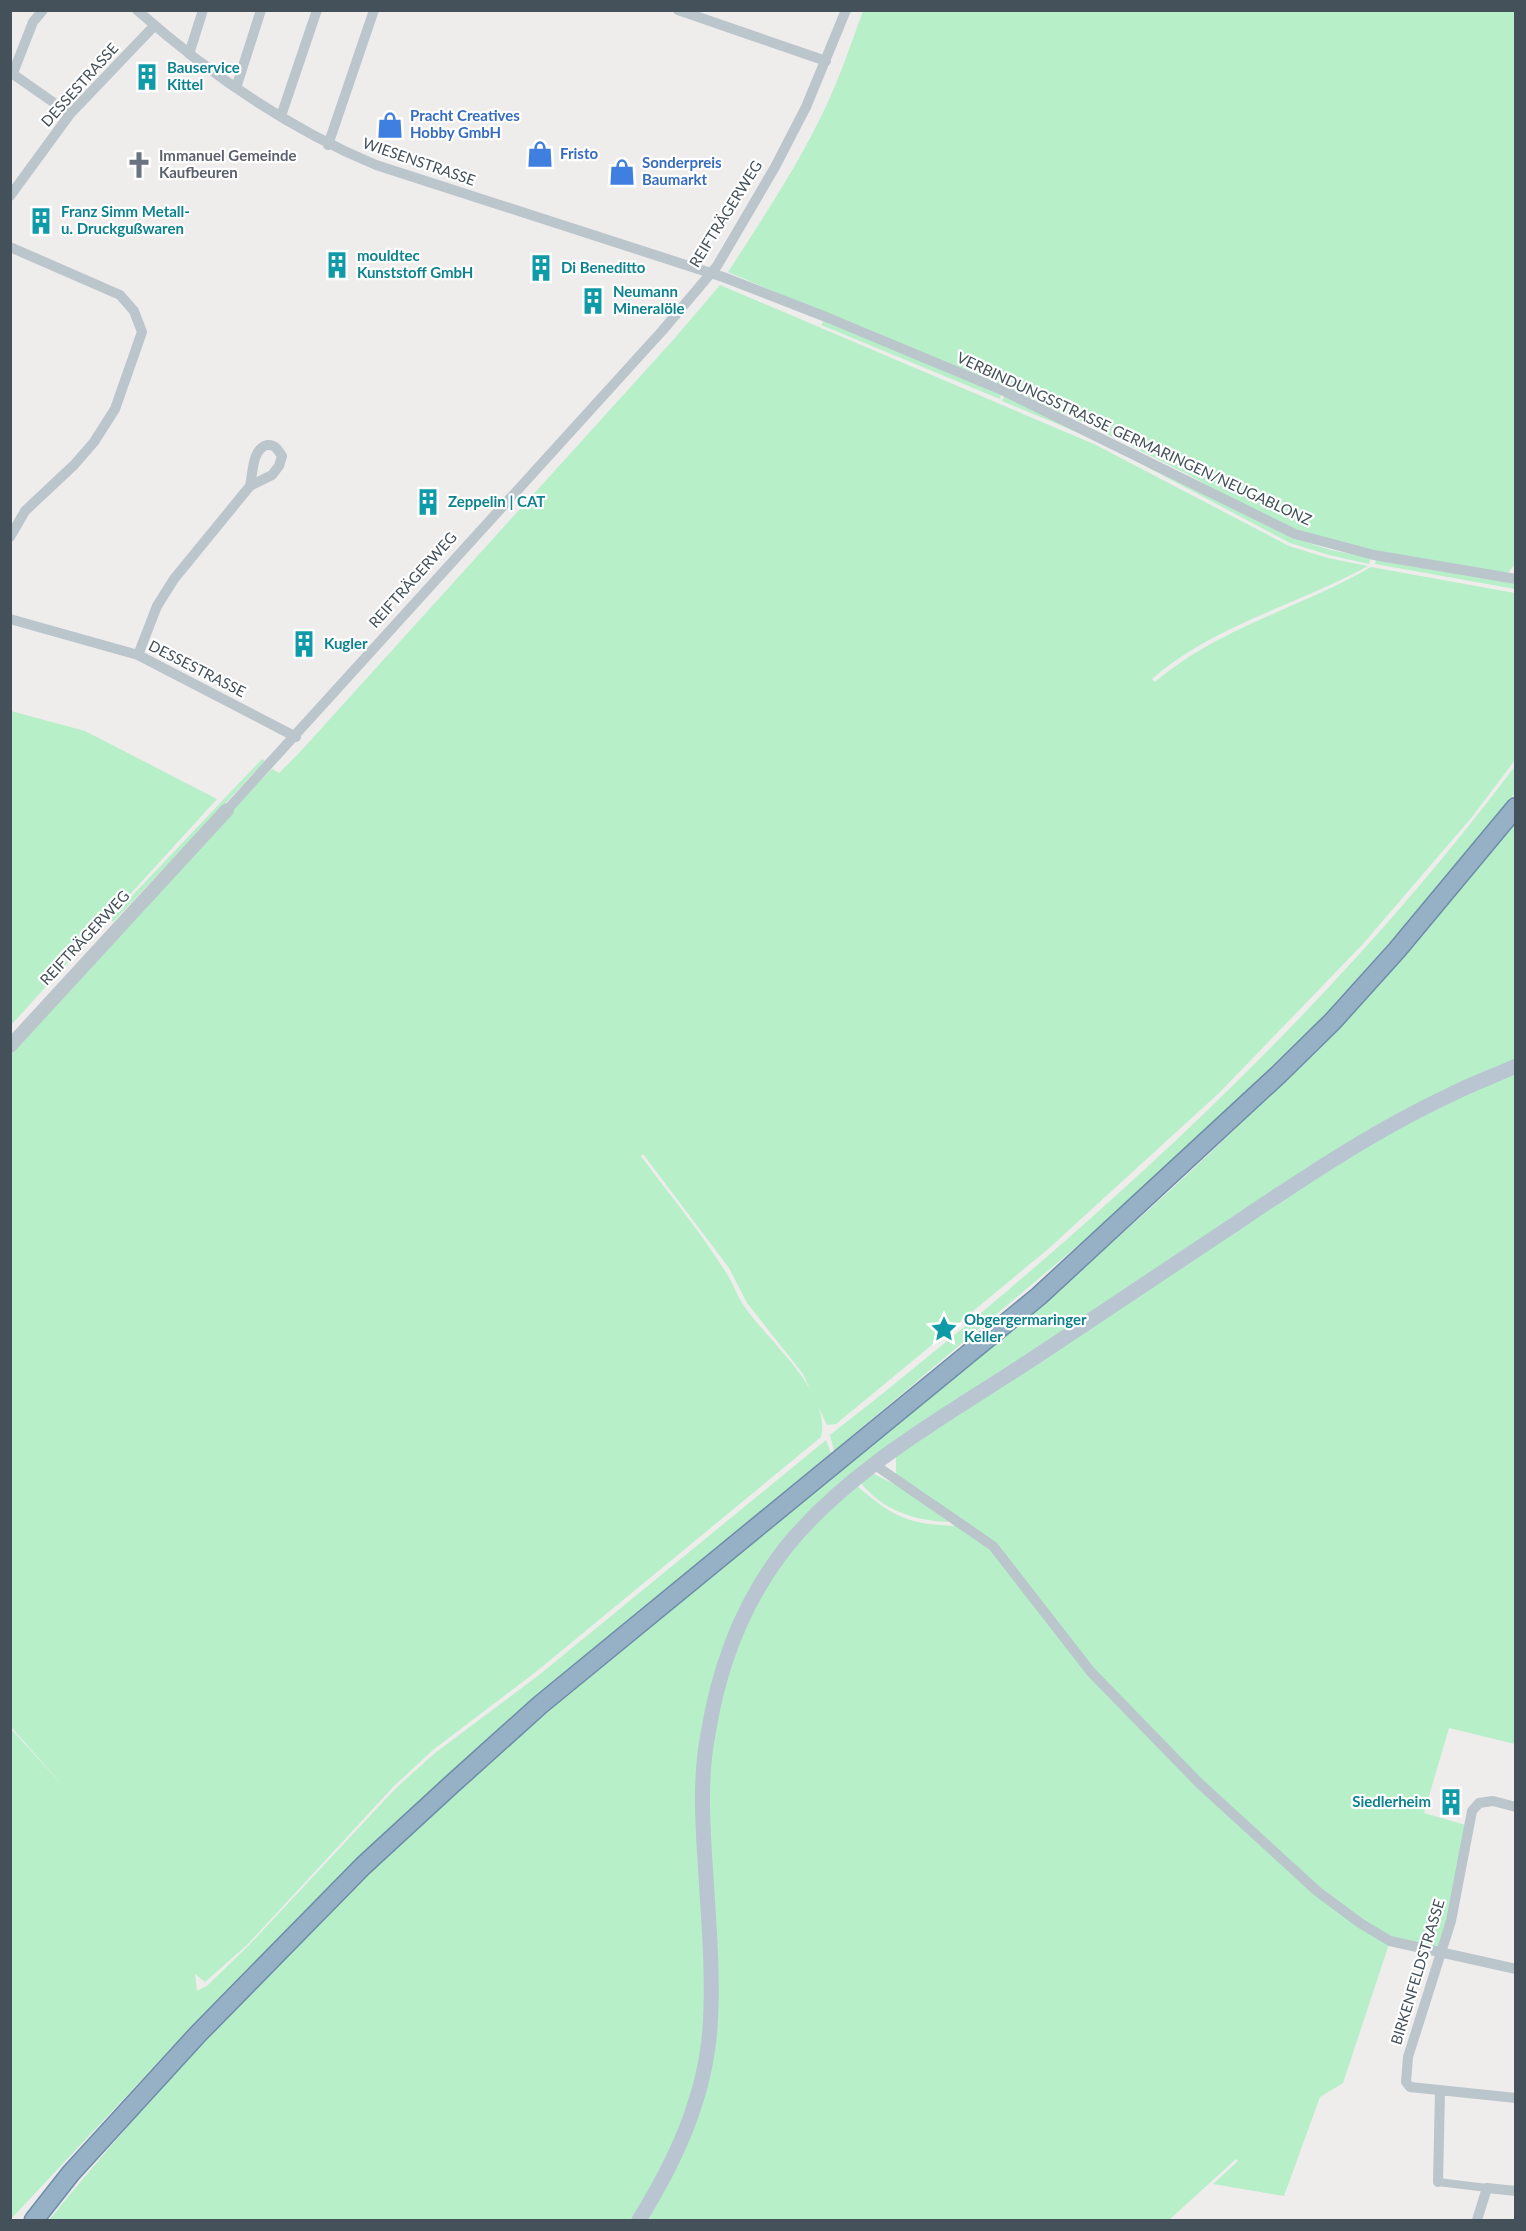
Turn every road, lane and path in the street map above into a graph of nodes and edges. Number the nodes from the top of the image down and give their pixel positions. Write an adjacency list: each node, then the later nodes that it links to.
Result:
1 (43, 10): 12 (street)
2 (203, 10): 10 (street)
3 (261, 10): 13 (street)
4 (317, 10): 15 (street)
5 (374, 10): 16 (street)
6 (678, 10): 11 (street)
7 (846, 10): 11 (street, REIFTRÄGERWEG)
8 (142, 12): 9 (street, WIESENSTRASSE)
9 (154, 26): 10 (street, WIESENSTRASSE); 14 (street, DESSESTRASSE)
10 (189, 54): 13 (street, WIESENSTRASSE)
11 (826, 61): 19 (street, REIFTRÄGERWEG)
12 (12, 72): 14 (street)
13 (236, 88): 15 (street, WIESENSTRASSE)
14 (70, 114): 17 (street, DESSESTRASSE)
15 (281, 116): 16 (street, WIESENSTRASSE)
16 (328, 145): 19 (street, WIESENSTRASSE)
17 (10, 196)
18 (10, 247): 22 (street)
19 (711, 273): 20 (street, WIESENSTRASSE); 26 (street, REIFTRÄGERWEG)
20 (723, 277): 23 (street, VERBINDUNGSSTRASSE GERMARINGEN/NEUGABLONZ)
21 (250, 486): 25 (street)
22 (10, 537)
23 (1515, 579)
24 (10, 619): 25 (street, DESSESTRASSE)
25 (138, 655): 26 (street, DESSESTRASSE)
26 (296, 737): 28 (street, REIFTRÄGERWEG)
27 (1515, 807): 37 (highway)
28 (226, 810): 29 (street, REIFTRÄGERWEG)
29 (10, 1046)
30 (1515, 1066): 31 (main road)
31 (875, 1465): 33 (street); 44 (main road)
32 (1515, 1807): 33 (street, BIRKENFELDSTRASSE)
33 (1441, 1954): 34 (street); 35 (street, BIRKENFELDSTRASSE)
34 (1515, 1969)
35 (1440, 2091): 36 (street); 38 (street)
36 (1515, 2098)
37 (71, 2173): 41 (highway); 42 (highway); 43 (highway)
38 (1438, 2182): 39 (street)
39 (1487, 2188): 40 (street); 45 (street)
40 (1515, 2191)
41 (20, 2220)
42 (34, 2220)
43 (43, 2220)
44 (639, 2220)
45 (1477, 2220)

